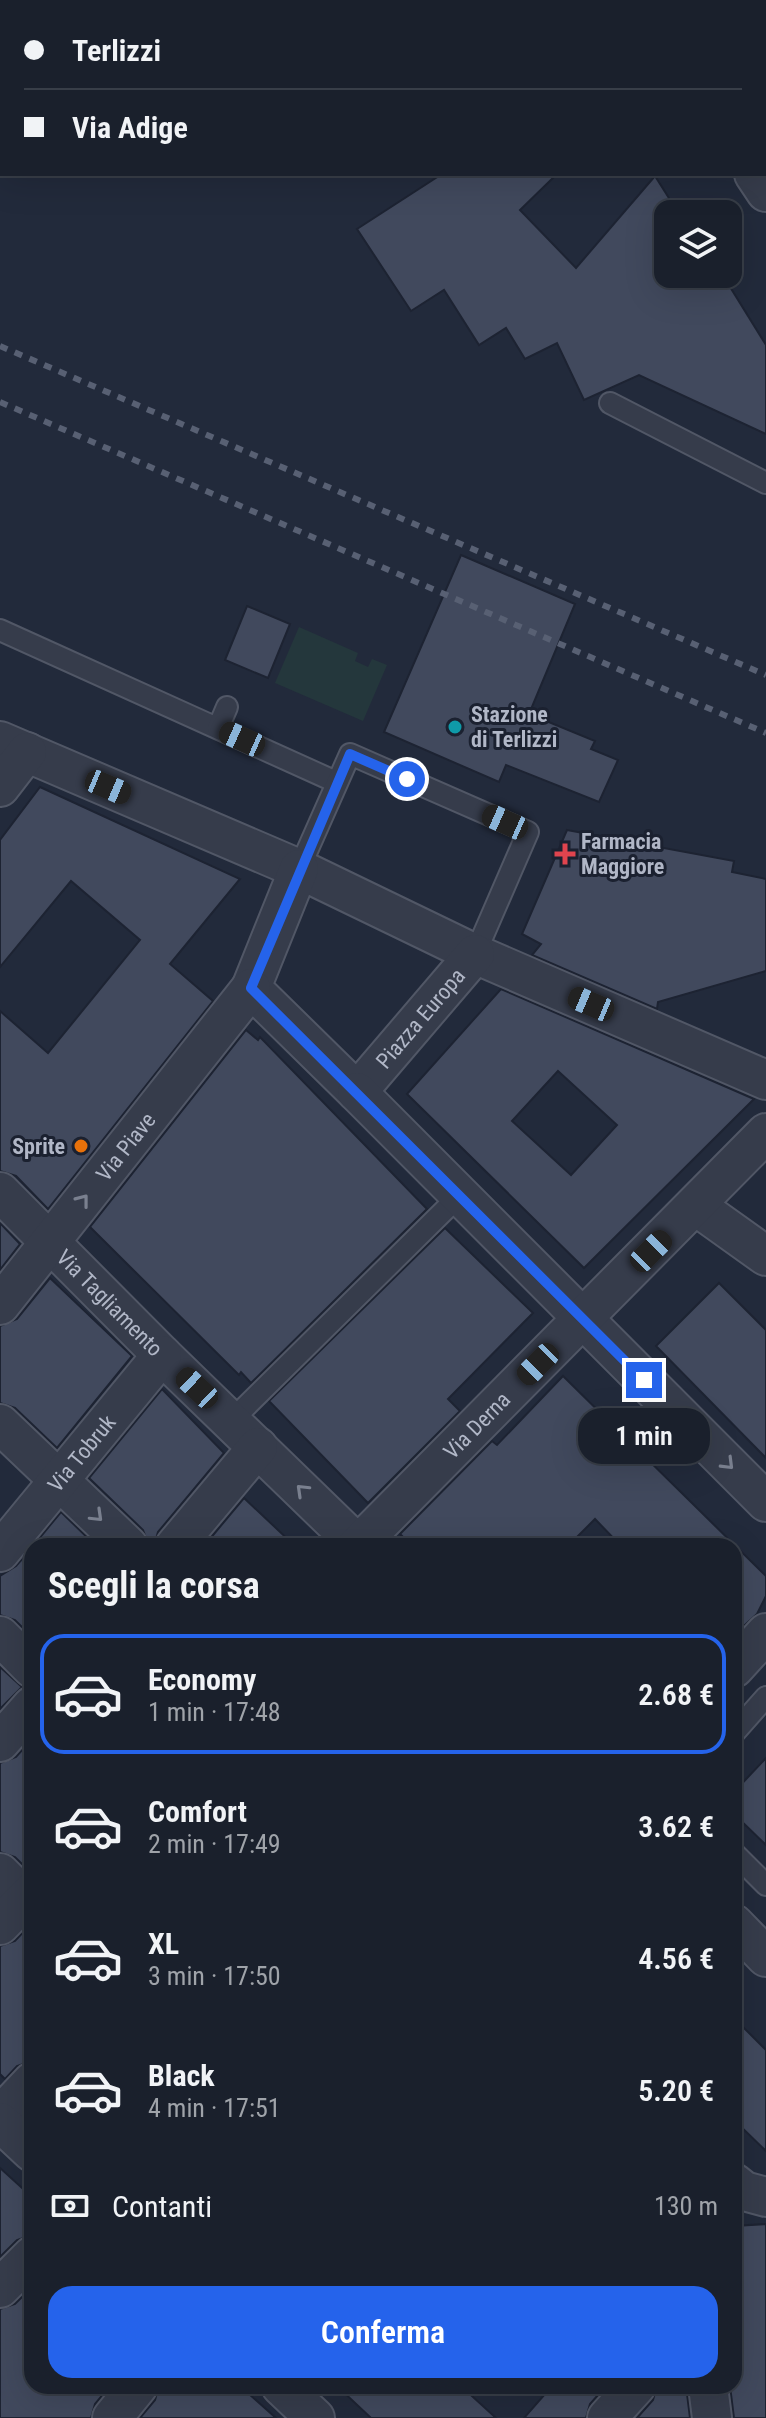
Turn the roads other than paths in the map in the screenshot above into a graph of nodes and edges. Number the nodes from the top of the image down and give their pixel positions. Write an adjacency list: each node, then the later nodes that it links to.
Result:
1 (610, 403): 2 (lane)
2 (766, 483)
3 (0, 630): 5 (lane)
4 (227, 707): 5 (lane)
5 (218, 728): 7 (lane)
6 (13, 746): 8 (street); 9 (street)
7 (336, 782): 9 (lane, Piazza Europa); 10 (lane, Piazza Europa)
8 (0, 787)
9 (299, 869): 10 (street, Piazza Europa); 11 (street, Piazza Europa)
10 (475, 954): 12 (street); 13 (street, Piazza Europa)
11 (251, 988): 13 (street); 18 (street, Via Piave, one-way to 11)
12 (766, 1080)
13 (357, 1092): 16 (street)
14 (766, 1133): 17 (street, Via Derna)
15 (0, 1192): 18 (street, Via Tagliamento)
16 (460, 1195): 21 (street); 24 (lane)
17 (696, 1206): 19 (street); 21 (street, Via Derna)
18 (50, 1241): 20 (street, Via Piave); 22 (street, Via Tagliamento)
19 (766, 1256)
20 (0, 1305)
21 (583, 1318): 26 (street, one-way to 26); 30 (street, Via Derna)
22 (162, 1355): 24 (street, Via Tagliamento); 25 (street, Via Tobruk)
23 (0, 1424): 25 (street)
24 (245, 1434): 28 (street); 29 (street, Via Tagliamento, one-way to 24)
25 (59, 1480): 27 (street, one-way to 27); 31 (street, Via Tobruk)
26 (766, 1502)
27 (120, 1538)
28 (180, 1538)
29 (350, 1538)
30 (366, 1538)
31 (0, 1552)
32 (766, 1633): 34 (street)
33 (0, 1636): 35 (street)
34 (742, 1659)
35 (24, 1660)
36 (766, 1697): 38 (lane)
37 (24, 1715): 39 (street)
38 (742, 1724)
39 (0, 1742)
40 (742, 1861): 41 (lane)
41 (766, 1885)
42 (22, 1892): 43 (street)
43 (0, 1925)
44 (24, 2090): 45 (street)
45 (0, 2116)
46 (0, 2122): 47 (street)
47 (24, 2144)
48 (742, 2189): 49 (street)
49 (766, 2197)
50 (24, 2264): 51 (street)
51 (0, 2288)
52 (132, 2394): 56 (street)
53 (290, 2394): 57 (street)
54 (629, 2394): 58 (street)
55 (709, 2394): 59 (street)
56 (112, 2418)
57 (315, 2418)
58 (607, 2418)
59 (712, 2418)

